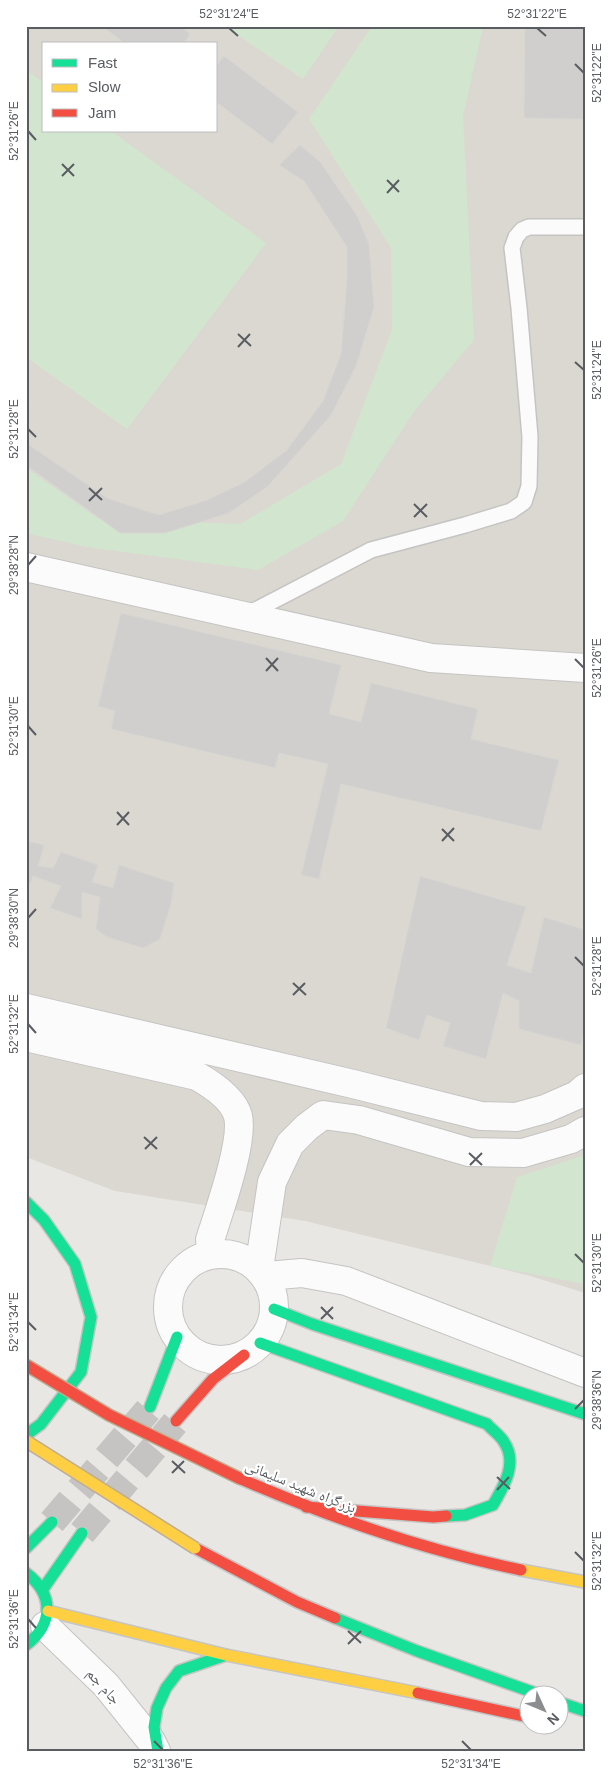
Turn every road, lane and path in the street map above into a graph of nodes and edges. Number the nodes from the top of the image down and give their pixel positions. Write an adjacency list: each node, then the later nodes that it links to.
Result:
1 (585, 227): 3 (lane)
2 (26, 567): 3 (street)
3 (242, 617): 4 (street)
4 (585, 668)
5 (26, 1008): 7 (street)
6 (26, 1037): 10 (street)
7 (585, 1088)
8 (585, 1131): 11 (street)
9 (26, 1202): 20 (main road)
10 (212, 1254): 11 (street); 13 (street)
11 (262, 1273): 12 (street); 16 (street)
12 (274, 1309): 14 (street); 18 (main road)
13 (177, 1337): 14 (street); 17 (main road)
14 (252, 1349): 19 (main road); 22 (main road)
15 (26, 1365): 22 (main road, بزرگراه شهید سلیمانی, bridge)
16 (585, 1373)
17 (150, 1407)
18 (585, 1414)
19 (176, 1421)
20 (26, 1435)
21 (26, 1441): 32 (main road, bridge)
22 (306, 1507): 27 (main road, بزرگراه شهید سلیمانی)
23 (52, 1522): 25 (main road)
24 (82, 1533): 28 (main road)
25 (26, 1548)
26 (26, 1574): 28 (main road)
27 (585, 1582)
28 (43, 1589): 29 (main road)
29 (46, 1618): 30 (main road); 31 (main road); 36 (street, جام جم)
30 (26, 1645)
31 (226, 1655): 35 (main road); 36 (main road)
32 (518, 1687)
33 (568, 1705): 34 (main road)
34 (585, 1711)
35 (518, 1715)
36 (157, 1751)

